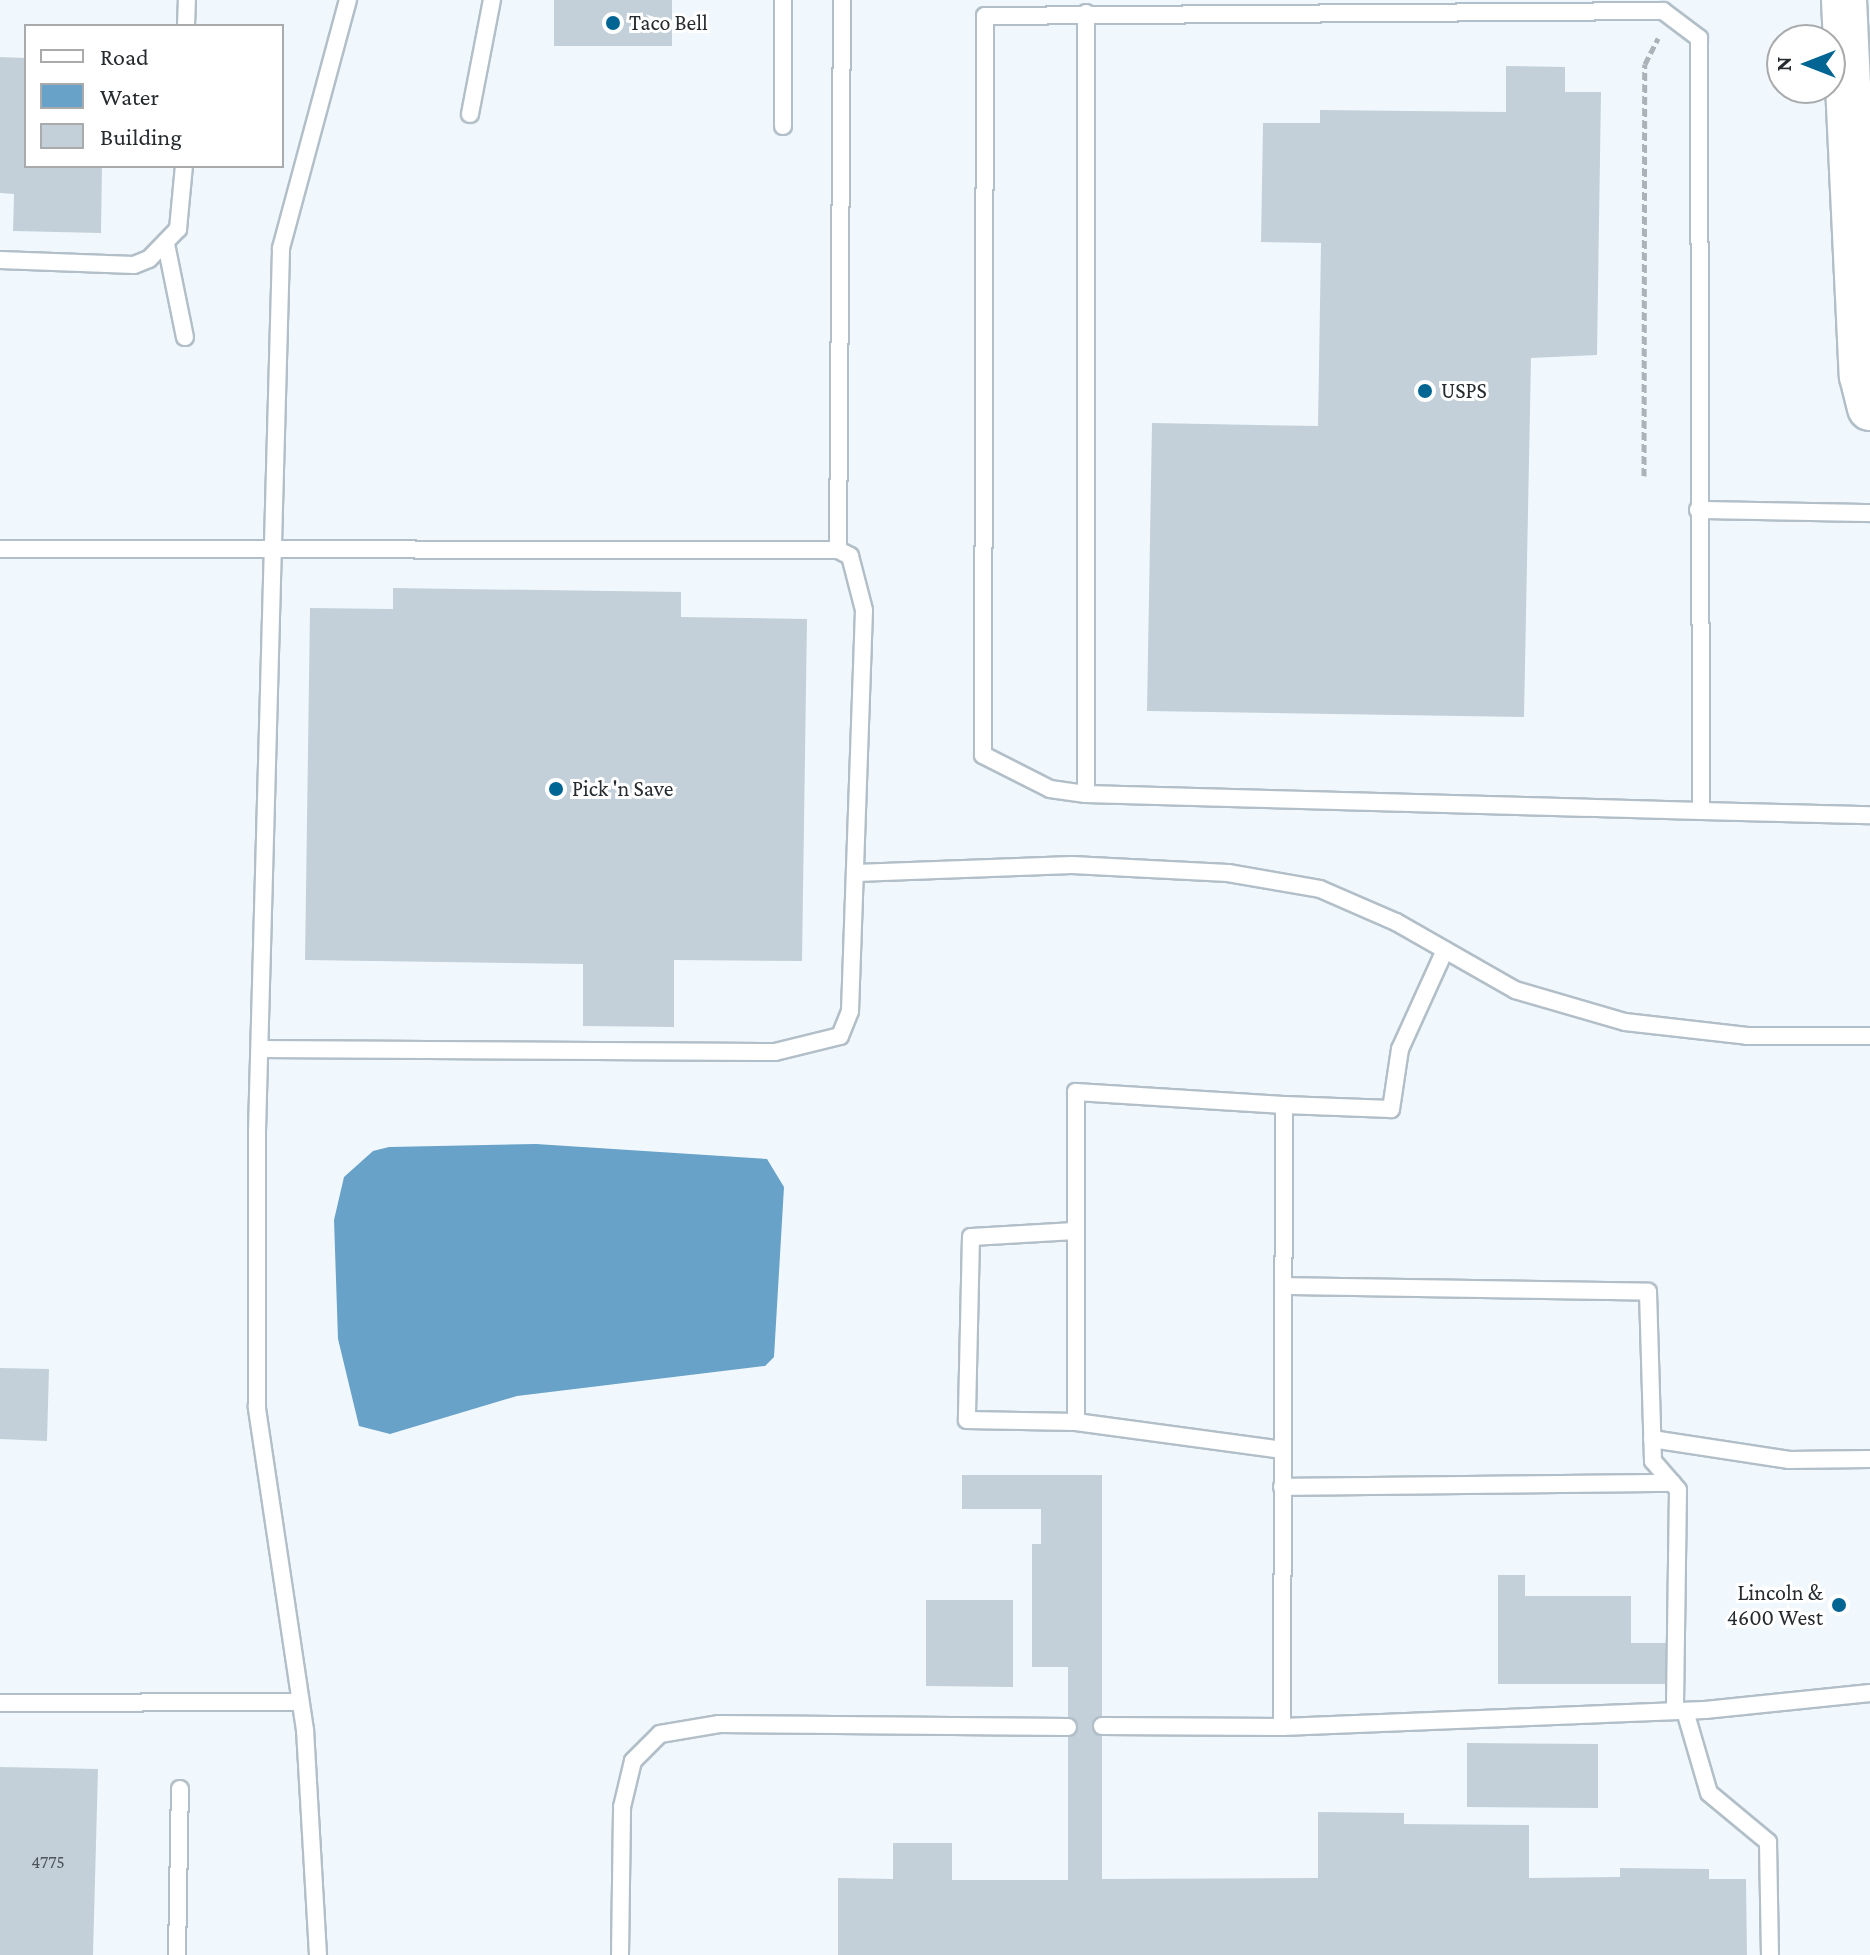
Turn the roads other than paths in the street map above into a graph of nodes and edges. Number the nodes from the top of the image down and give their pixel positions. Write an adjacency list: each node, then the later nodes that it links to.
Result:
1 (187, 0): 9 (lane)
2 (348, 0): 21 (lane)
3 (492, 0): 10 (lane)
4 (783, 0): 11 (lane)
5 (842, 0): 20 (lane)
6 (1304, 6): 7 (lane); 17 (lane)
7 (1086, 13): 22 (lane); 22 (lane)
8 (1853, 22): 16 (main road)
9 (186, 24)
10 (470, 114)
11 (783, 126)
12 (184, 168): 13 (lane)
13 (166, 244): 14 (lane); 15 (lane)
14 (0, 260)
15 (185, 337)
16 (1870, 408)
17 (1698, 510): 18 (lane); 23 (lane)
18 (1870, 513)
19 (0, 549): 21 (lane)
20 (838, 550): 21 (lane); 25 (lane)
21 (272, 551): 28 (lane)
22 (1086, 794): 23 (lane)
23 (1701, 811): 24 (lane)
24 (1870, 815)
25 (856, 873): 26 (lane); 28 (lane)
26 (1445, 950): 27 (lane); 29 (lane)
27 (1870, 1036)
28 (260, 1049): 39 (lane)
29 (1284, 1105): 30 (lane); 31 (lane)
30 (1075, 1231): 32 (lane); 32 (lane)
31 (1283, 1286): 33 (lane); 34 (lane)
32 (1076, 1422): 34 (lane)
33 (1652, 1439): 35 (lane); 36 (lane)
34 (1283, 1450): 37 (lane)
35 (1870, 1459)
36 (1672, 1483): 37 (lane); 41 (lane)
37 (1282, 1487): 44 (lane)
38 (1870, 1693): 41 (lane)
39 (300, 1702): 40 (lane); 47 (lane)
40 (0, 1703)
41 (1680, 1711): 44 (lane); 49 (lane)
42 (1102, 1726): 44 (lane)
43 (1068, 1727): 48 (lane)
44 (1282, 1727)
45 (180, 1789): 46 (lane)
46 (177, 1955)
47 (318, 1955)
48 (620, 1955)
49 (1770, 1955)

